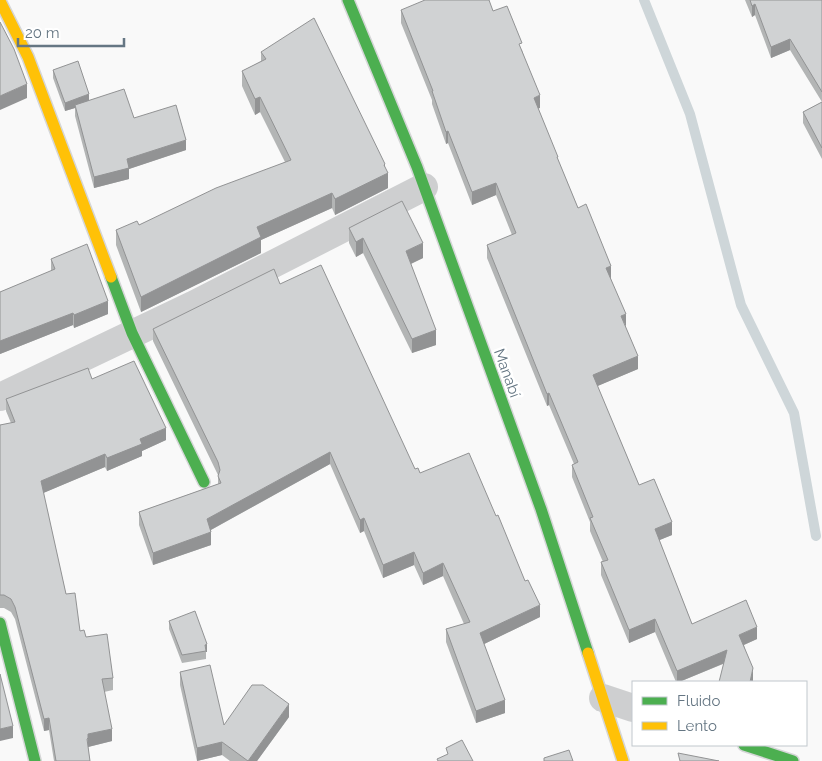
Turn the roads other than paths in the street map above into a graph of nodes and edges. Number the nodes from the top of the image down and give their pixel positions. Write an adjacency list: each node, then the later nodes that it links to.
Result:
1 (0, 0): 4 (street)
2 (348, 0): 3 (street, Manabí)
3 (424, 187): 4 (street); 8 (street, Manabí)
4 (132, 332): 5 (street); 6 (street)
5 (0, 397)
6 (204, 482)
7 (0, 623): 11 (street)
8 (603, 698): 9 (street); 12 (street, Manabí)
9 (632, 708)
10 (747, 746): 13 (street)
11 (35, 761)
12 (623, 761)
13 (793, 761)

